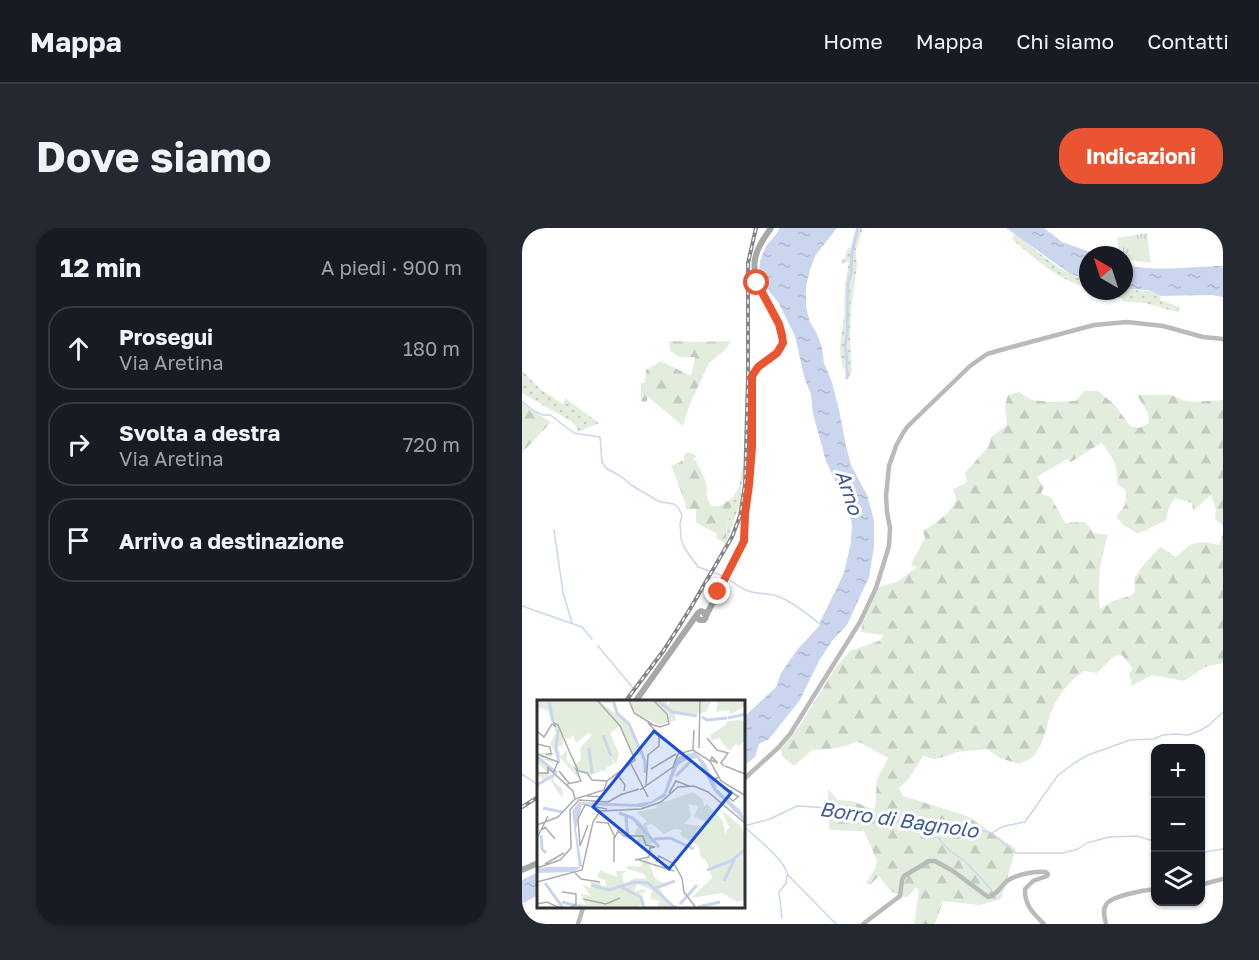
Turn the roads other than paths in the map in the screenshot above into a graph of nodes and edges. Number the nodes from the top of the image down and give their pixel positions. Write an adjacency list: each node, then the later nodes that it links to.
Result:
1 (771, 228): 3 (main road)
2 (1223, 339): 4 (main road)
3 (636, 700)
4 (746, 777)
5 (537, 863): 6 (main road)
6 (522, 870)
7 (1223, 879): 8 (main road)
8 (1205, 884)
9 (1151, 890): 14 (main road)
10 (583, 909): 11 (main road)
11 (578, 924)
12 (863, 924): 13 (main road)
13 (1044, 924)
14 (1106, 924)

